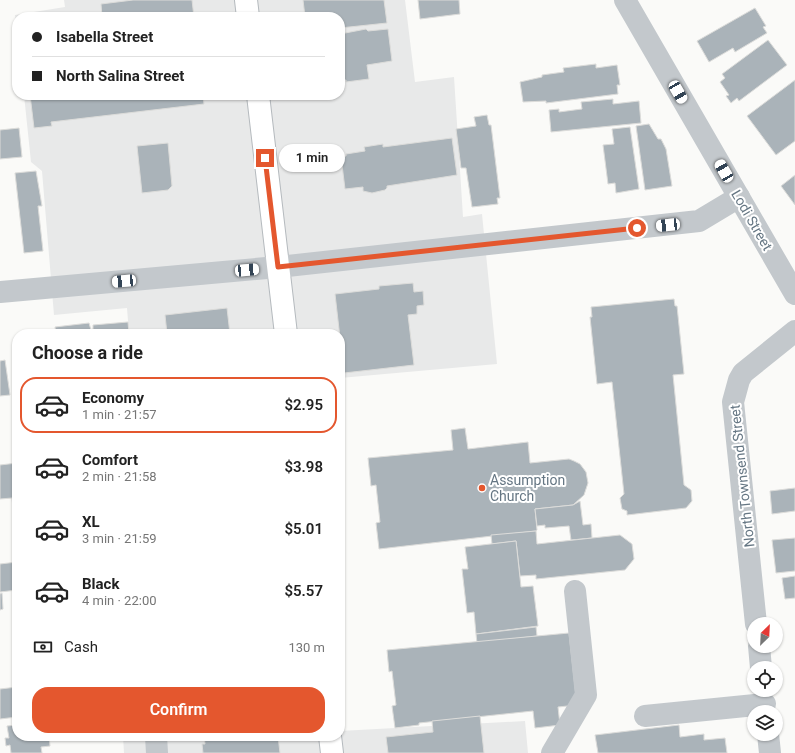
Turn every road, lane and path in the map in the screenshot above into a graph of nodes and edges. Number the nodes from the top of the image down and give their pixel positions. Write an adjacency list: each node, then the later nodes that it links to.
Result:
1 (246, 0): 3 (main road)
2 (625, 0): 5 (street, Lodi Street)
3 (247, 12)
4 (259, 100): 6 (main road)
5 (739, 197): 6 (street); 8 (street, Lodi Street)
6 (278, 267): 7 (street); 9 (main road)
7 (0, 292)
8 (795, 294)
9 (285, 329)
10 (795, 331): 12 (street, North Townsend Street)
11 (575, 590): 20 (street)
12 (755, 617)
13 (765, 702): 14 (street)
14 (645, 716)
15 (156, 741): 18 (street)
16 (331, 741): 19 (main road)
17 (769, 741): 21 (street)
18 (157, 753)
19 (332, 753)
20 (552, 753)
21 (770, 753)

